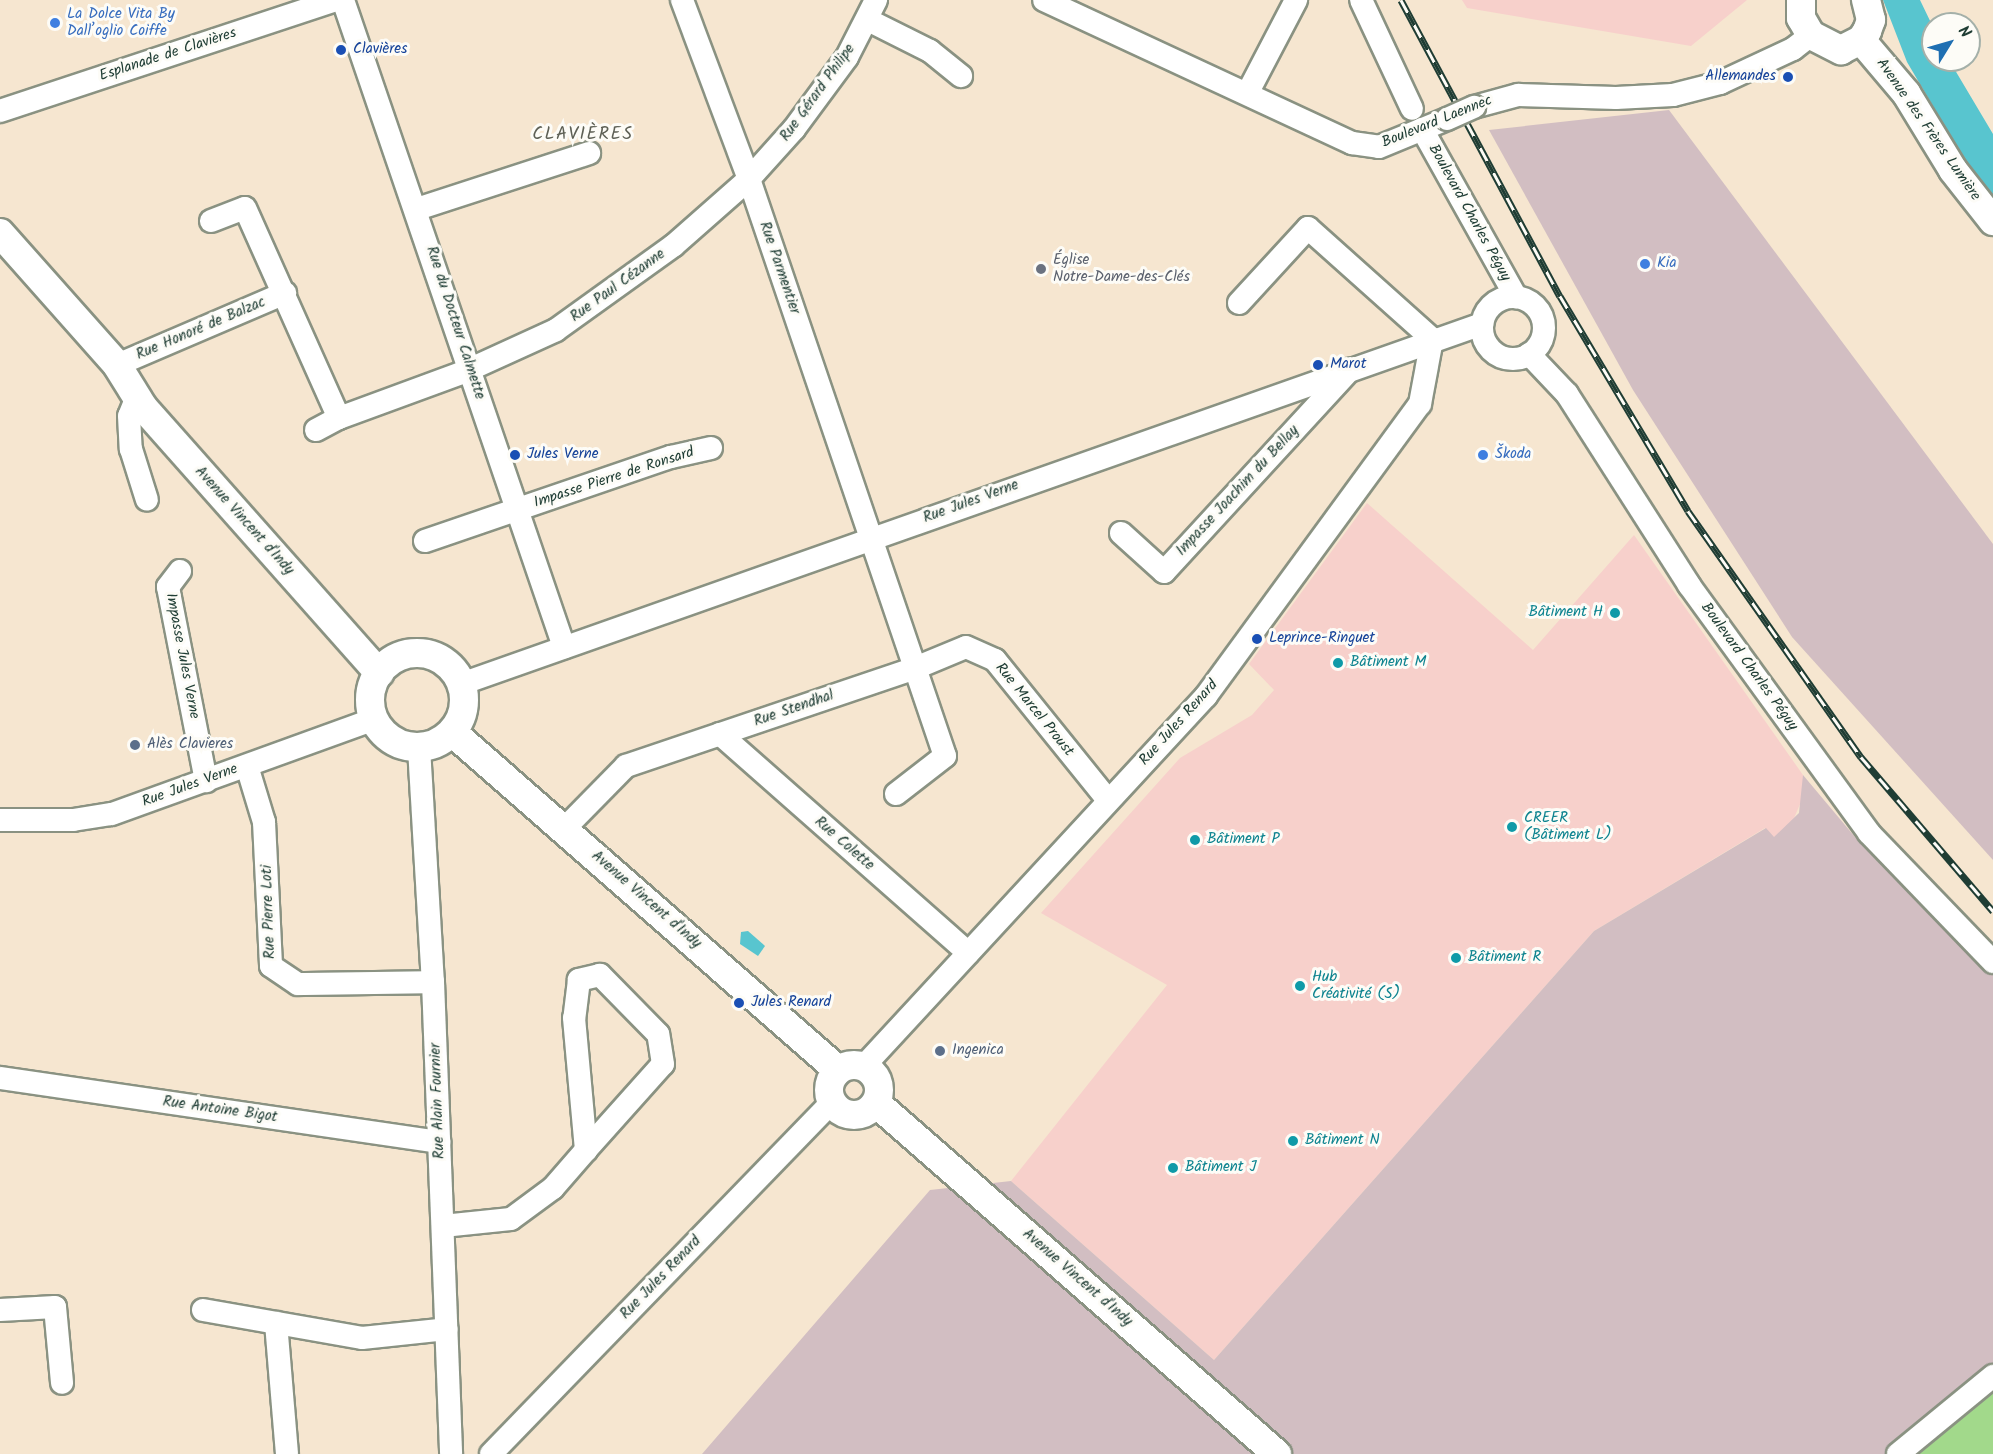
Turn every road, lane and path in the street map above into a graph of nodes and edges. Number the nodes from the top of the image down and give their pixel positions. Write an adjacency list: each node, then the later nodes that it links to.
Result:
1 (335, 0): 15 (street, Esplanade de Clavières)
2 (343, 0): 19 (street, Rue du Docteur Calmette)
3 (682, 0): 18 (street, Rue Parmentier)
4 (1044, 0): 13 (street, Boulevard Laennec)
5 (1296, 0): 13 (street)
6 (1361, 0): 14 (street)
7 (1801, 0): 10 (street)
8 (1875, 2): 11 (street)
9 (872, 10): 12 (street); 18 (street, Rue Gérard Philipe)
10 (1811, 35): 11 (street); 16 (street, Boulevard Laennec, bridge)
11 (1861, 40): 21 (street, Avenue des Frères Lumière)
12 (961, 76)
13 (1248, 92): 16 (street, Boulevard Laennec)
14 (1412, 109)
15 (0, 111)
16 (1422, 129): 24 (street, Boulevard Charles Péguy)
17 (589, 153): 19 (street)
18 (749, 178): 31 (street, Rue Paul Cézanne); 39 (street, Rue Parmentier)
19 (417, 209): 31 (street, Rue du Docteur Calmette)
20 (211, 221): 23 (street, Rue Honoré de Balzac)
21 (1993, 221)
22 (0, 234): 29 (street, Avenue Vincent d'Indy)
23 (285, 293): 29 (street, Rue Honoré de Balzac); 33 (street, Rue Honoré de Balzac)
24 (1516, 297): 26 (street); 28 (street)
25 (1239, 303): 27 (street)
26 (1482, 324): 27 (street, Rue Jules Verne); 28 (street)
27 (1432, 339): 30 (street, Rue Jules Verne); 53 (street, Rue Jules Renard)
28 (1529, 354): 57 (street, Boulevard Charles Péguy)
29 (117, 365): 32 (street, Avenue Vincent d'Indy); 43 (street, Avenue Vincent d'Indy)
30 (1352, 368): 38 (street, Impasse Joachim du Bellay); 39 (street, Rue Jules Verne)
31 (470, 369): 33 (street); 37 (street, Rue du Docteur Calmette)
32 (136, 399): 36 (street); 43 (street, Avenue Vincent d'Indy)
33 (339, 418): 34 (street)
34 (316, 430)
35 (711, 448): 37 (street, Impasse Pierre de Ronsard)
36 (147, 500)
37 (518, 509): 40 (street, Impasse Pierre de Ronsard); 42 (street, Rue du Docteur Calmette)
38 (1121, 533)
39 (871, 537): 42 (street, Rue Jules Verne); 44 (street)
40 (425, 541)
41 (180, 571): 51 (street, Impasse Jules Verne)
42 (564, 647): 45 (street, Rue Jules Verne)
43 (385, 667): 45 (street); 46 (street)
44 (913, 669): 48 (street, Rue Stendhal); 52 (street); 53 (street, Rue Marcel Proust)
45 (461, 684): 47 (street)
46 (374, 719): 49 (street); 50 (street, Rue Jules Verne)
47 (452, 732): 49 (street); 55 (street, Avenue Vincent d'Indy)
48 (720, 734): 55 (street, Rue Stendhal); 56 (street, Rue Colette)
49 (419, 748): 58 (street, Rue Alain Fournier)
50 (247, 766): 51 (street, Rue Jules Verne); 58 (street, Rue Pierre Loti)
51 (206, 781): 54 (street, Rue Jules Verne)
52 (896, 794)
53 (1108, 800): 56 (street, Rue Jules Renard)
54 (0, 820)
55 (565, 828): 59 (street, Avenue Vincent d'Indy)
56 (968, 953): 59 (street, Rue Jules Renard)
57 (1993, 962)
58 (433, 982): 63 (street, Rue Alain Fournier)
59 (851, 1068): 61 (street); 62 (street)
60 (0, 1078): 63 (street, Rue Antoine Bigot)
61 (832, 1102): 62 (street); 74 (street, Rue Jules Renard)
62 (876, 1103): 75 (street, Avenue Vincent d'Indy)
63 (439, 1142): 65 (street, Rue Alain Fournier)
64 (586, 1150): 64 (street); 65 (street)
65 (443, 1226): 69 (street, Rue Alain Fournier)
66 (0, 1310): 71 (street)
67 (203, 1310): 68 (street)
68 (276, 1323): 69 (street); 72 (street)
69 (447, 1329): 73 (street, Rue Alain Fournier)
70 (1993, 1376): 76 (street)
71 (62, 1383)
72 (287, 1454)
73 (451, 1454)
74 (491, 1454)
75 (1277, 1454)
76 (1898, 1454)

